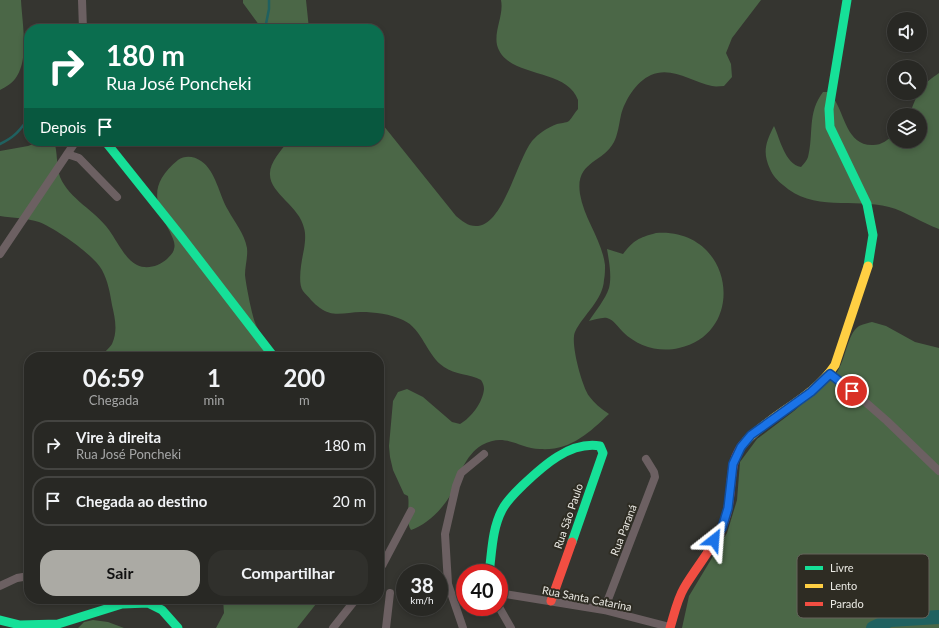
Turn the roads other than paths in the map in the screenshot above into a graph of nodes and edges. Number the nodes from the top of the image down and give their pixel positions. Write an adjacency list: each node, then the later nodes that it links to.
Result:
1 (82, 0): 3 (street)
2 (847, 0): 10 (street)
3 (83, 24)
4 (73, 146): 6 (street)
5 (109, 146): 9 (street)
6 (67, 154): 7 (street); 8 (street)
7 (117, 197)
8 (0, 254)
9 (270, 352)
10 (830, 374): 13 (street); 34 (street)
11 (484, 454): 32 (street)
12 (646, 459): 25 (street, Rua Paraná)
13 (939, 471)
14 (411, 510): 15 (street)
15 (384, 562)
16 (490, 564): 21 (street, Rua São Paulo)
17 (24, 577): 18 (street)
18 (0, 586)
19 (390, 593): 31 (street)
20 (508, 594): 21 (street, Rua Santa Catarina)
21 (551, 601): 25 (street, Rua Santa Catarina)
22 (122, 604): 28 (street)
23 (150, 604): 29 (street)
24 (352, 604): 30 (street)
25 (604, 610): 34 (street, Rua Santa Catarina)
26 (504, 616): 33 (street)
27 (0, 620): 28 (street)
28 (59, 626)
29 (178, 628)
30 (333, 628)
31 (386, 628)
32 (463, 628)
33 (511, 628)
34 (670, 628)

